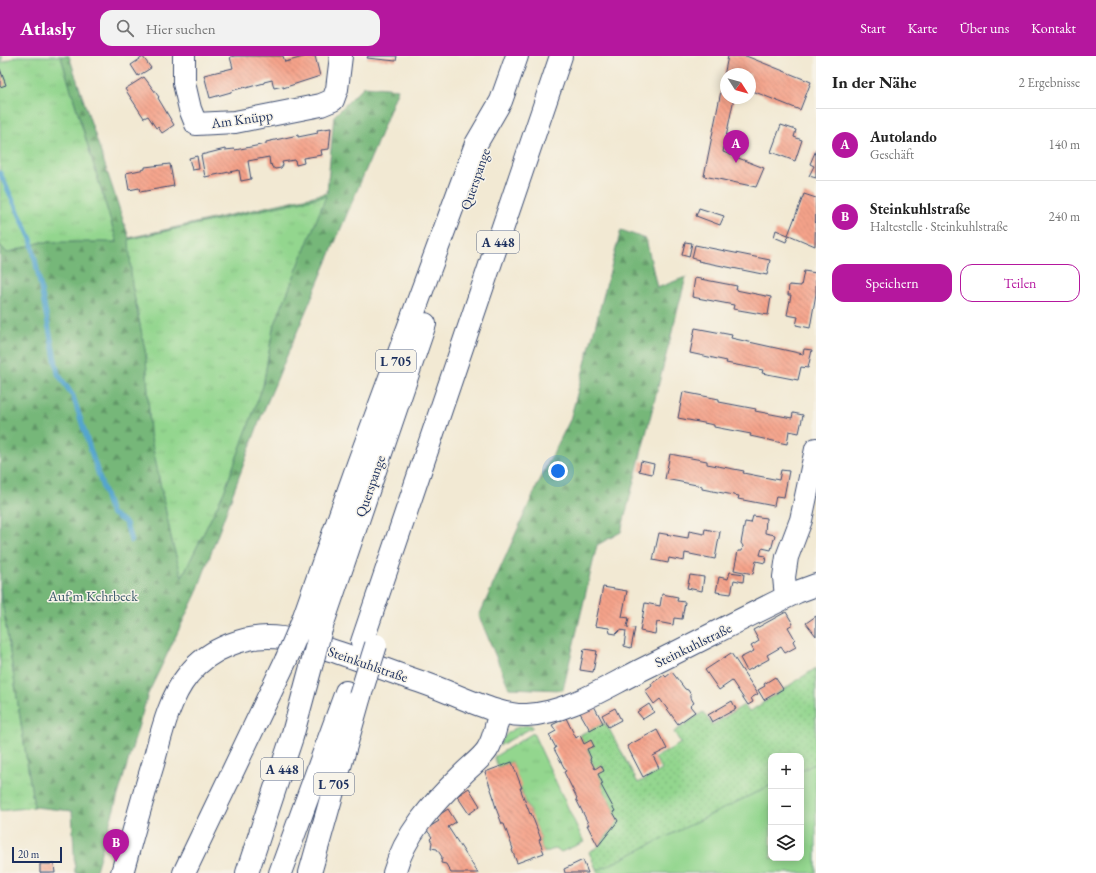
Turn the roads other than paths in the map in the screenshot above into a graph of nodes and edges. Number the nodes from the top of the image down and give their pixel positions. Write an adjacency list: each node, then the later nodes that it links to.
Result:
1 (184, 56): 2 (main road, Am Knüpp)
2 (341, 56)
3 (517, 56): 8 (main road, L 705)
4 (561, 56): 9 (main road, A 448)
5 (816, 449): 7 (main road)
6 (816, 585): 7 (main road, Steinkuhlstraße)
7 (786, 597): 10 (main road, Steinkuhlstraße)
8 (311, 627): 12 (main road, L 705, bridge); 13 (main road, A 448, bridge)
9 (352, 694): 14 (main road, A 448); 15 (main road, L 705)
10 (500, 712): 11 (main road, Steinkuhlstraße); 16 (main road)
11 (122, 873)
12 (184, 873)
13 (247, 873)
14 (280, 873)
15 (310, 873)
16 (394, 873)

